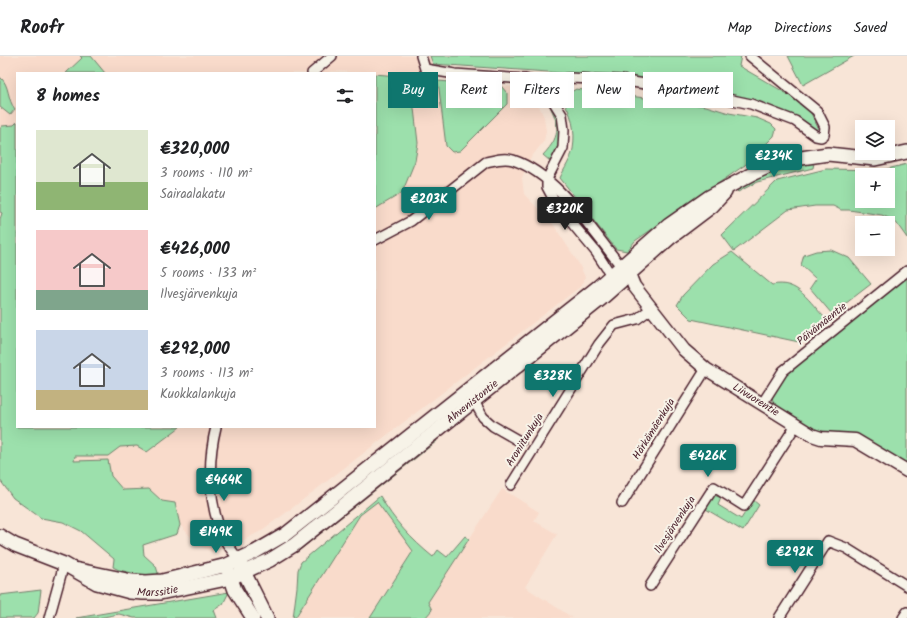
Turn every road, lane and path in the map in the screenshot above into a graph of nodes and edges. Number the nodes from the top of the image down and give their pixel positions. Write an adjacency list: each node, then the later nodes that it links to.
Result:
1 (332, 56): 4 (street)
2 (421, 56): 5 (street)
3 (750, 56): 6 (street)
4 (313, 72)
5 (510, 78)
6 (574, 78)
7 (558, 108): 9 (street)
8 (907, 152): 12 (main road, Ahvenistontie)
9 (547, 178): 10 (street); 12 (street); 13 (street)
10 (376, 239)
11 (907, 271): 17 (street, Päivämäentie)
12 (628, 275): 13 (main road, Ahvenistontie); 14 (street, Liivuorentie)
13 (615, 279): 16 (main road, Ahvenistontie)
14 (652, 308): 15 (street, Liivuorentie); 22 (street, Aroniitunkuja)
15 (706, 369): 17 (street, Liivuorentie); 23 (street, Härkämäenkuja)
16 (471, 395): 20 (street); 25 (main road, Ahvenistontie); 27 (main road, Ahvenistontie)
17 (762, 404): 18 (street, Liivuorentie)
18 (796, 425): 21 (street, Liivuorentie); 29 (street, Ilvesjärvenkuja)
19 (216, 428): 25 (street)
20 (521, 442)
21 (907, 471)
22 (511, 485)
23 (622, 503)
24 (0, 536): 26 (main road, Marssitie)
25 (233, 562): 26 (main road, Marssitie); 27 (main road); 28 (main road)
26 (69, 567): 28 (main road, Marssitie); 32 (street)
27 (244, 573): 28 (main road, Marssitie); 34 (main road)
28 (231, 578): 33 (main road)
29 (650, 586)
30 (907, 586): 35 (street)
31 (907, 612): 36 (street)
32 (49, 618)
33 (253, 618)
34 (267, 618)
35 (779, 618)
36 (903, 618)

